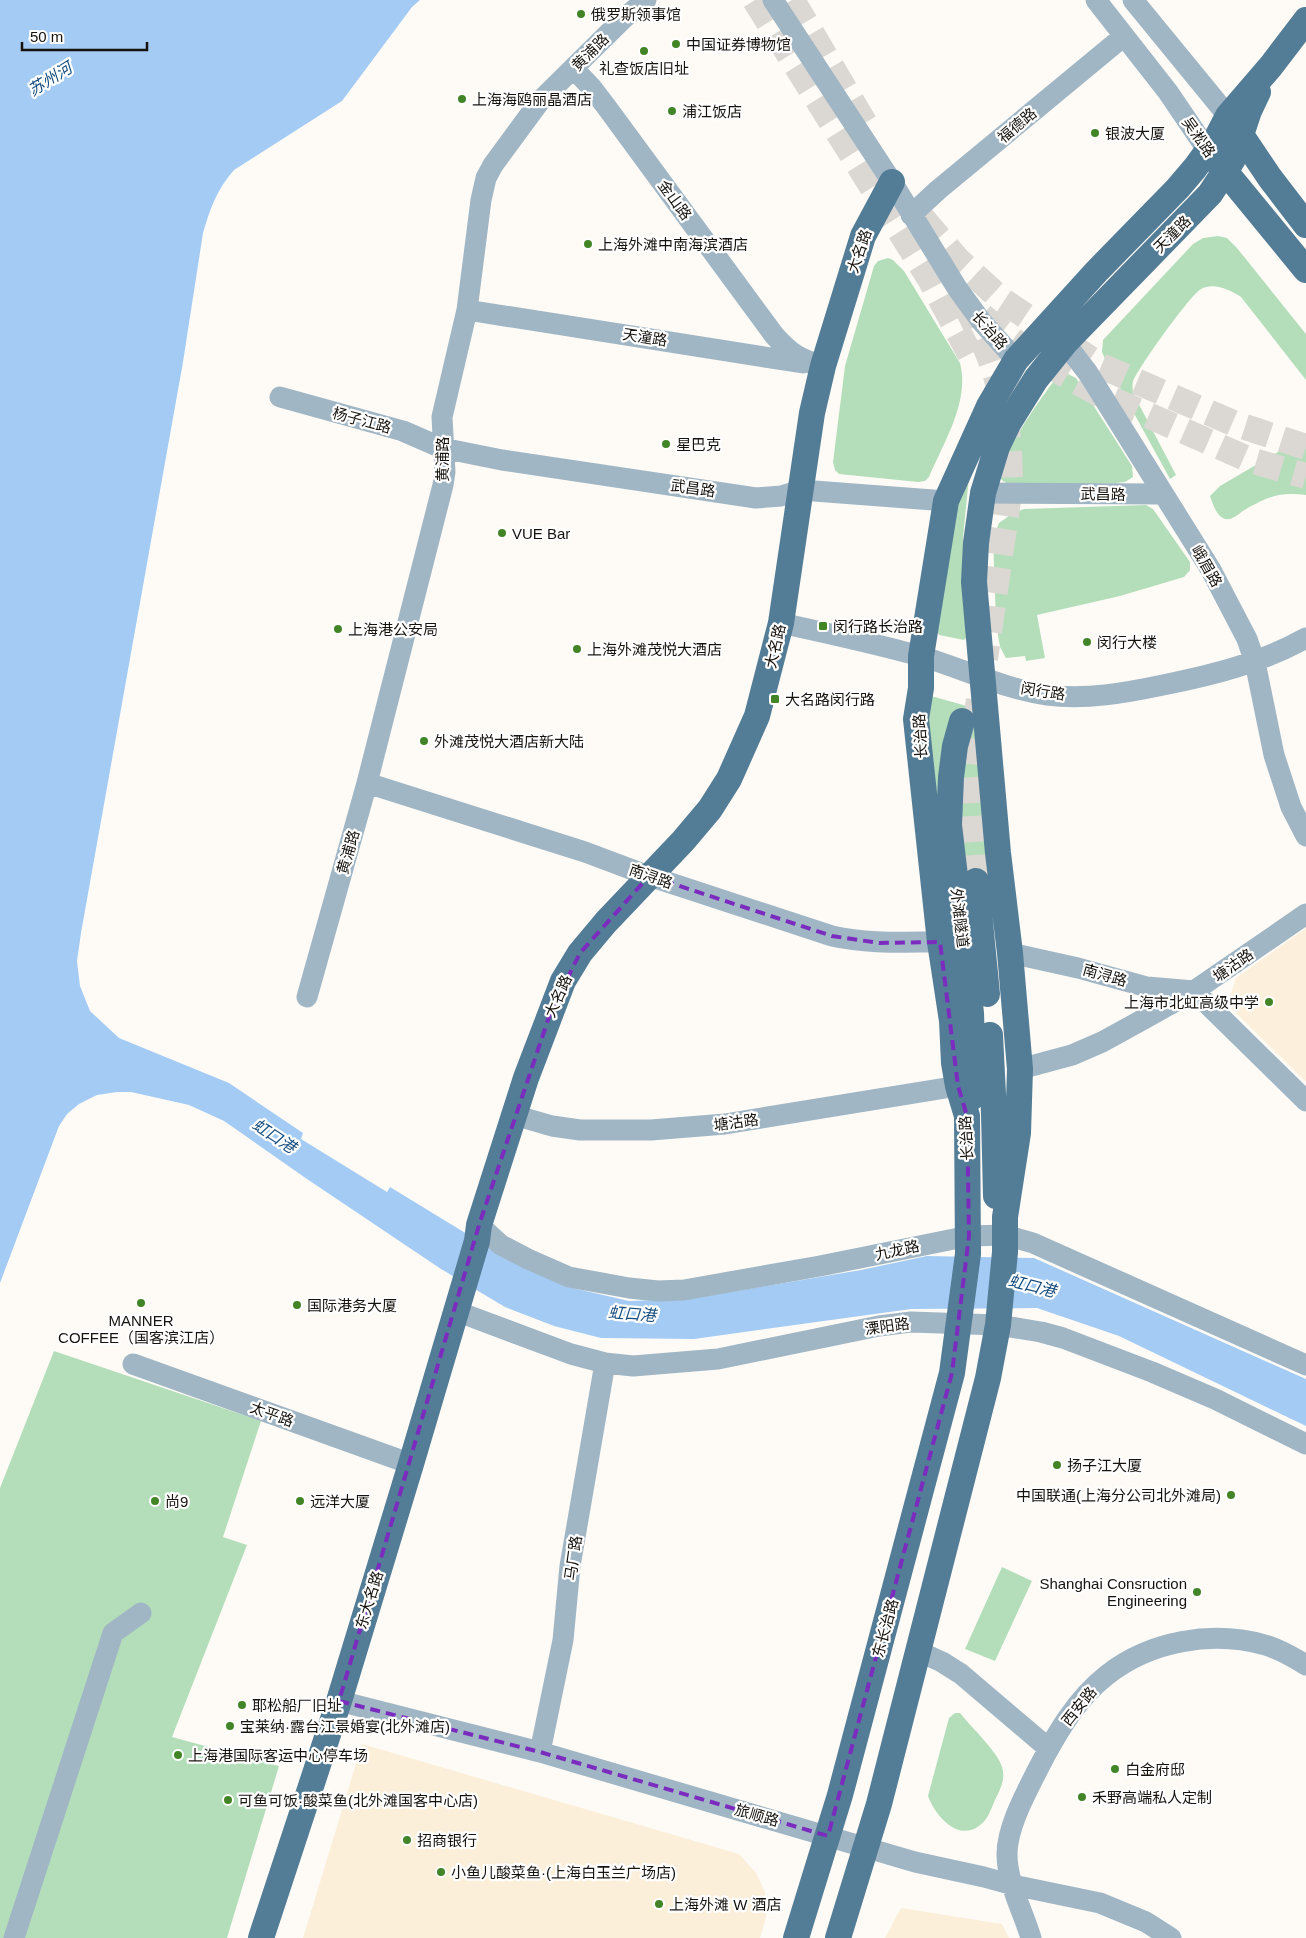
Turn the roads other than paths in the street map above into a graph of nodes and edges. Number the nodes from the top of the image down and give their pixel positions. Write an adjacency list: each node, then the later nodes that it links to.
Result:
1 (646, 0): 7 (street, 黄浦路)
2 (773, 0): 11 (street)
3 (1096, 0): 6 (street, 吴淞路)
4 (1133, 0): 8 (street)
5 (1306, 20): 8 (main road, 天潼路)
6 (1124, 36): 9 (street, 吴淞路); 12 (street, 福德路)
7 (573, 68): 15 (street, 黄浦路); 19 (street, 金山路)
8 (1235, 126): 9 (main road, 天潼路); 10 (main road, 天潼路); 13 (main road)
9 (1208, 151): 10 (main road, 吴淞路); 16 (main road, 天潼路)
10 (1224, 171): 14 (main road, 吴淞路); 17 (main road, 天潼路)
11 (892, 182): 12 (street, 长治路); 19 (main road, 大名路)
12 (911, 215): 18 (street, 长治路)
13 (1306, 225)
14 (1306, 270)
15 (467, 310): 19 (street, 天潼路); 22 (street, 黄浦路)
16 (1046, 325): 17 (street, 峨眉路); 18 (main road, 天潼路)
17 (1065, 342): 20 (main road, 天潼路); 25 (street, 峨眉路)
18 (1016, 360): 20 (main road); 26 (main road, 长治路)
19 (823, 366): 23 (main road, 大名路)
20 (1036, 378): 24 (main road)
21 (280, 397): 22 (street, 杨子江路)
22 (442, 448): 23 (street, 武昌路); 33 (street, 黄浦路)
23 (801, 490): 26 (street, 武昌路); 27 (main road, 大名路)
24 (983, 492): 25 (street, 武昌路); 31 (main road)
25 (1163, 494): 30 (street, 峨眉路)
26 (946, 501): 29 (main road, 长治路)
27 (781, 623): 29 (street, 闵行路); 35 (main road, 大名路)
28 (1306, 638): 30 (street, 闵行路)
29 (921, 656): 31 (street, 闵行路); 38 (main road, 长治路)
30 (1255, 662): 31 (street, 闵行路); 34 (street, 峨眉路)
31 (984, 677): 39 (main road)
32 (962, 721): 46 (main road, 外滩隧道)
33 (367, 783): 35 (street, 南浔路); 41 (street, 黄浦路)
34 (1306, 836)
35 (649, 876): 38 (street, 南浔路); 45 (main road, 大名路)
36 (976, 881): 47 (main road, 外滩隧道)
37 (1306, 914): 40 (street, 塘沽路)
38 (940, 942): 43 (main road, 长治路)
39 (1010, 953): 40 (street, 南浔路); 42 (main road)
40 (1194, 991): 42 (street, 塘沽路); 44 (street)
41 (307, 997)
42 (1020, 1069): 47 (main road)
43 (958, 1086): 45 (street, 塘沽路); 46 (main road, 长治路)
44 (1306, 1100)
45 (514, 1115): 48 (main road, 大名路)
46 (967, 1116): 49 (main road, 长治路)
47 (1005, 1235): 49 (street, 九龙路); 52 (main road); 55 (street, 九龙路)
48 (475, 1242): 49 (street, 九龙路); 50 (main road, 东大名路)
49 (969, 1245): 51 (main road, 长治路)
50 (458, 1299): 54 (street, 溧阳路); 57 (main road, 东大名路)
51 (961, 1320): 52 (street, 溧阳路); 54 (street, 溧阳路); 64 (main road, 东长治路)
52 (999, 1320): 56 (street, 溧阳路); 59 (main road)
53 (133, 1364): 57 (street, 太平路)
54 (605, 1364): 63 (street, 马厂路)
55 (1306, 1365)
56 (1306, 1444)
57 (411, 1464): 61 (main road, 东大名路)
58 (141, 1613): 67 (street)
59 (918, 1651): 62 (street); 65 (main road)
60 (1306, 1664): 62 (street, 西安路)
61 (339, 1701): 63 (street, 旅顺路); 68 (main road, 东大名路)
62 (1048, 1748): 66 (street, 西安路)
63 (540, 1752): 64 (street, 旅顺路)
64 (828, 1836): 65 (street, 旅顺路); 69 (main road, 东长治路)
65 (866, 1847): 66 (street, 旅顺路); 70 (main road)
66 (1013, 1885): 71 (street, 西安路); 72 (street, 旅顺路)
67 (14, 1938)
68 (261, 1938)
69 (796, 1938)
70 (838, 1938)
71 (1031, 1938)
72 (1171, 1938)

